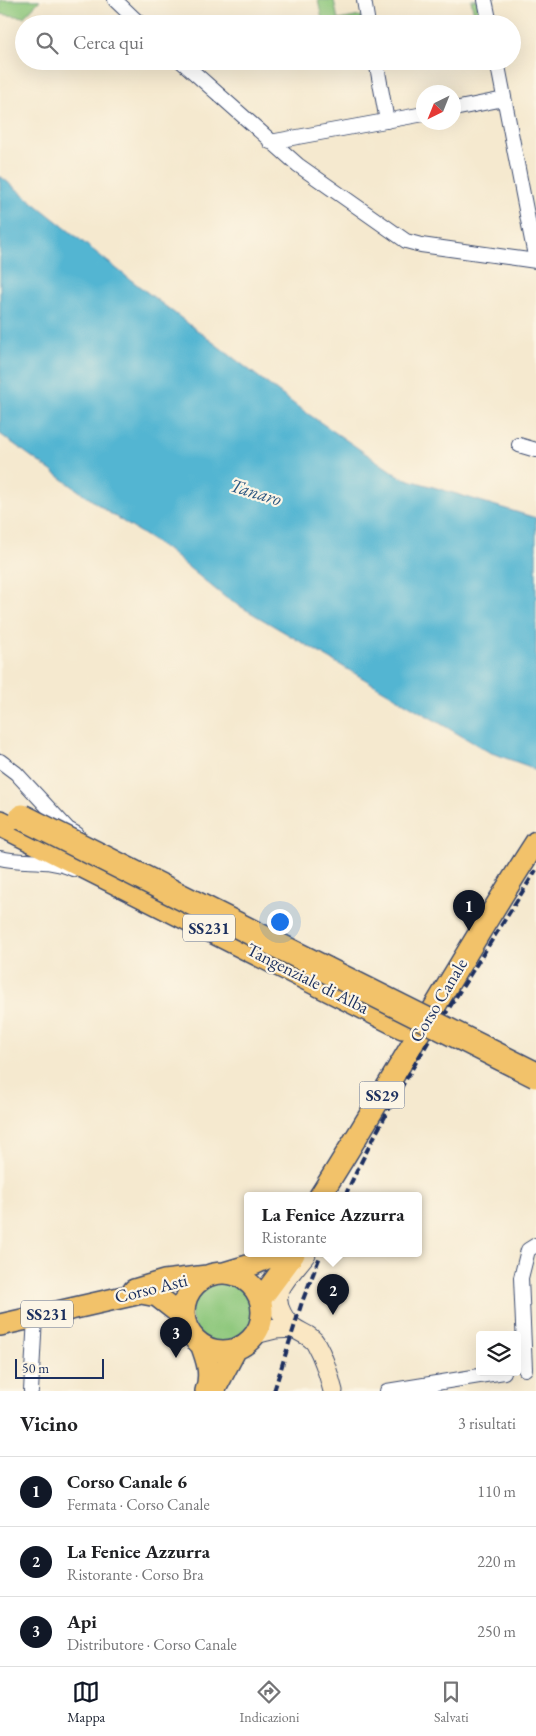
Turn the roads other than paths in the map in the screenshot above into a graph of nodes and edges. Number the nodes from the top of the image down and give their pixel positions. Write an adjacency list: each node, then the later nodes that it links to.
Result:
1 (115, 0): 4 (street)
2 (364, 0): 5 (street)
3 (485, 0): 6 (street)
4 (131, 15)
5 (366, 15)
6 (488, 15)
7 (191, 70): 14 (street)
8 (378, 70): 13 (street)
9 (499, 70): 10 (street)
10 (504, 99): 11 (street); 15 (street)
11 (461, 107)
12 (416, 116): 13 (street)
13 (387, 121): 14 (street)
14 (270, 142): 15 (street)
15 (536, 261)
16 (519, 445): 17 (street)
17 (536, 450)
18 (0, 761): 23 (street)
19 (0, 806): 20 (highway, Tangenziale di Alba / SS231)
20 (13, 823): 25 (highway, Tangenziale di Alba / SS231, bridge); 26 (highway, Tangenziale di Alba / SS231)
21 (532, 847): 23 (main road, Corso Canale / SS29)
22 (0, 858): 24 (street)
23 (430, 1012): 24 (main road, Corso Canale / SS29)
24 (414, 1040): 27 (main road, Corso Canale / SS29)
25 (536, 1075)
26 (536, 1093)
27 (350, 1150): 28 (main road, Corso Canale / SS29); 29 (main road, Corso Canale / SS29)
28 (332, 1191)
29 (323, 1192)
30 (536, 1245): 44 (street)
31 (269, 1257): 34 (main road)
32 (292, 1257): 35 (main road)
33 (304, 1257): 40 (street)
34 (216, 1274): 35 (main road); 36 (main road, Corso Asti / SS231); 38 (main road)
35 (260, 1300): 41 (main road)
36 (95, 1303): 37 (main road, Corso Asti / SS231); 38 (main road, Corso Asti / SS231)
37 (35, 1317): 39 (main road, Corso Asti / SS231); 46 (street)
38 (184, 1317): 42 (main road)
39 (0, 1325)
40 (294, 1328): 41 (street); 49 (street)
41 (255, 1334): 43 (main road)
42 (201, 1344): 43 (main road); 47 (main road)
43 (236, 1348): 48 (main road)
44 (526, 1369)
45 (479, 1376): 50 (street)
46 (31, 1391)
47 (206, 1391)
48 (214, 1391)
49 (333, 1391)
50 (387, 1391)

